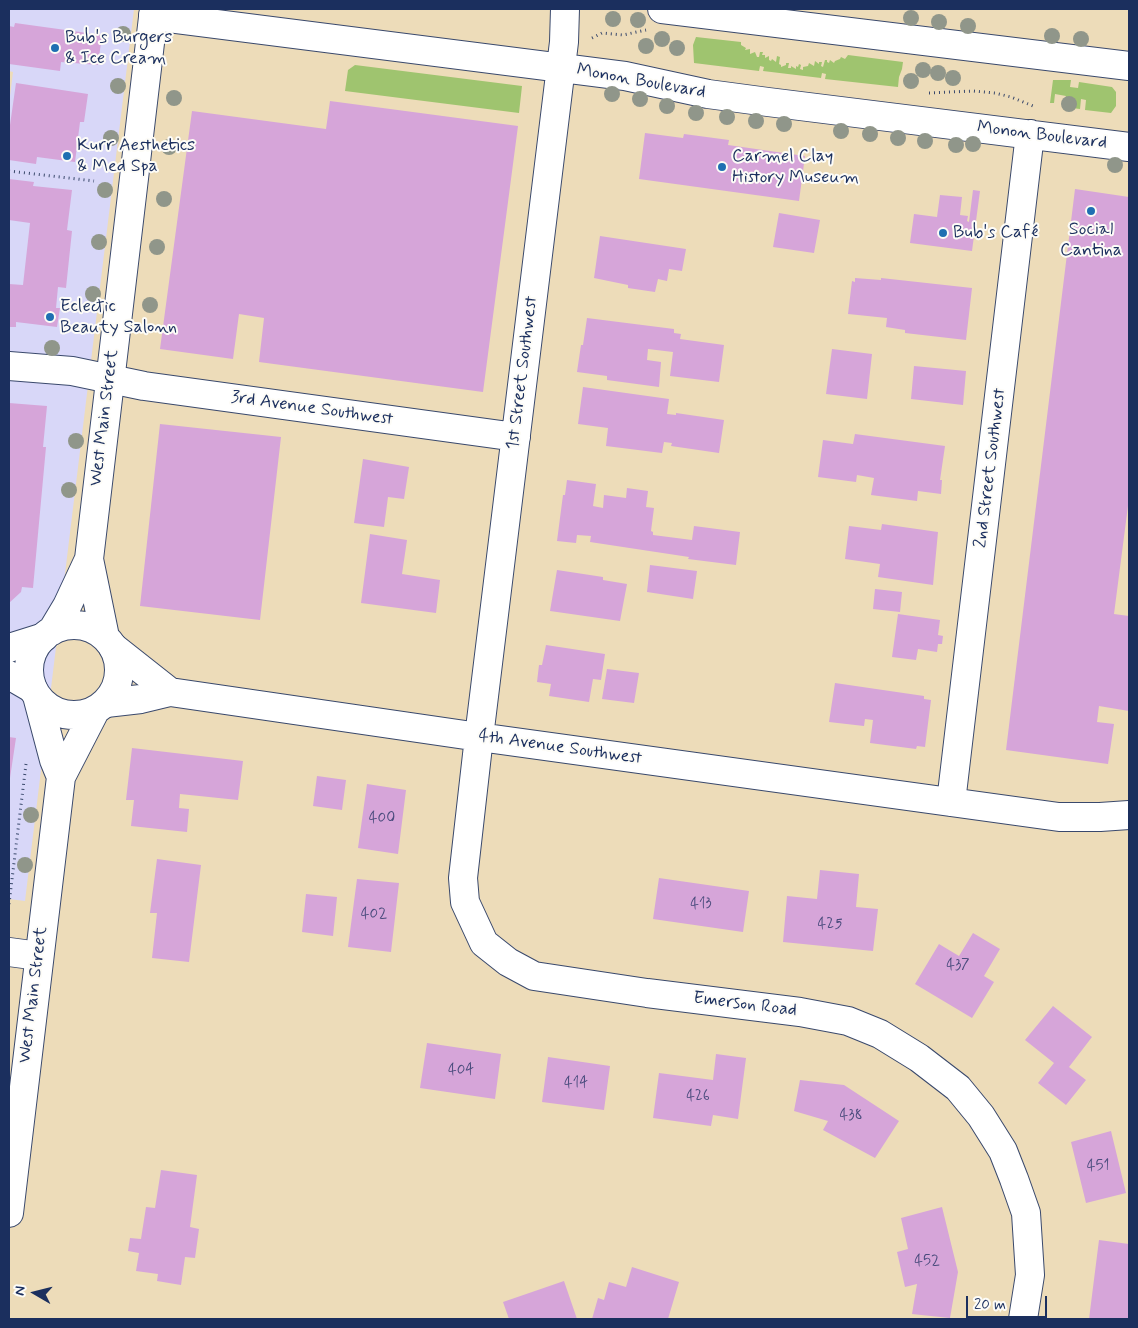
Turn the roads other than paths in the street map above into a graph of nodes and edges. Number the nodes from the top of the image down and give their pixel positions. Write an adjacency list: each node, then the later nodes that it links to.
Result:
1 (566, 9): 5 (street, 1st Street Southwest)
2 (662, 9): 4 (street)
3 (154, 13): 5 (street, Monon Boulevard); 9 (street, West Main Street)
4 (1129, 66)
5 (560, 68): 6 (street, Monon Boulevard); 10 (street, 1st Street Southwest)
6 (1030, 134): 7 (street, Monon Boulevard); 21 (street, 2nd Street Southwest)
7 (1129, 146)
8 (9, 366): 9 (street, 3rd Avenue Southwest)
9 (109, 378): 10 (street, 3rd Avenue Southwest); 11 (street, West Main Street)
10 (516, 437): 19 (street, 1st Street Southwest)
11 (88, 559): 12 (street, West Main Street); 13 (street, West Main Street)
12 (48, 634): 13 (street); 14 (street); 17 (street)
13 (109, 642): 16 (street); 18 (street)
14 (9, 648)
15 (9, 675): 17 (street)
16 (170, 692): 18 (street, 4th Avenue Southwest); 19 (street, 4th Avenue Southwest)
17 (35, 693): 18 (street); 20 (street, West Main Street)
18 (100, 707): 20 (street, West Main Street)
19 (479, 737): 21 (street, 4th Avenue Southwest); 26 (street, Emerson Road)
20 (61, 777): 24 (street, West Main Street)
21 (951, 802): 22 (street)
22 (1129, 815)
23 (9, 952): 24 (street)
24 (39, 956): 25 (street, West Main Street)
25 (9, 1213)
26 (1024, 1319)

